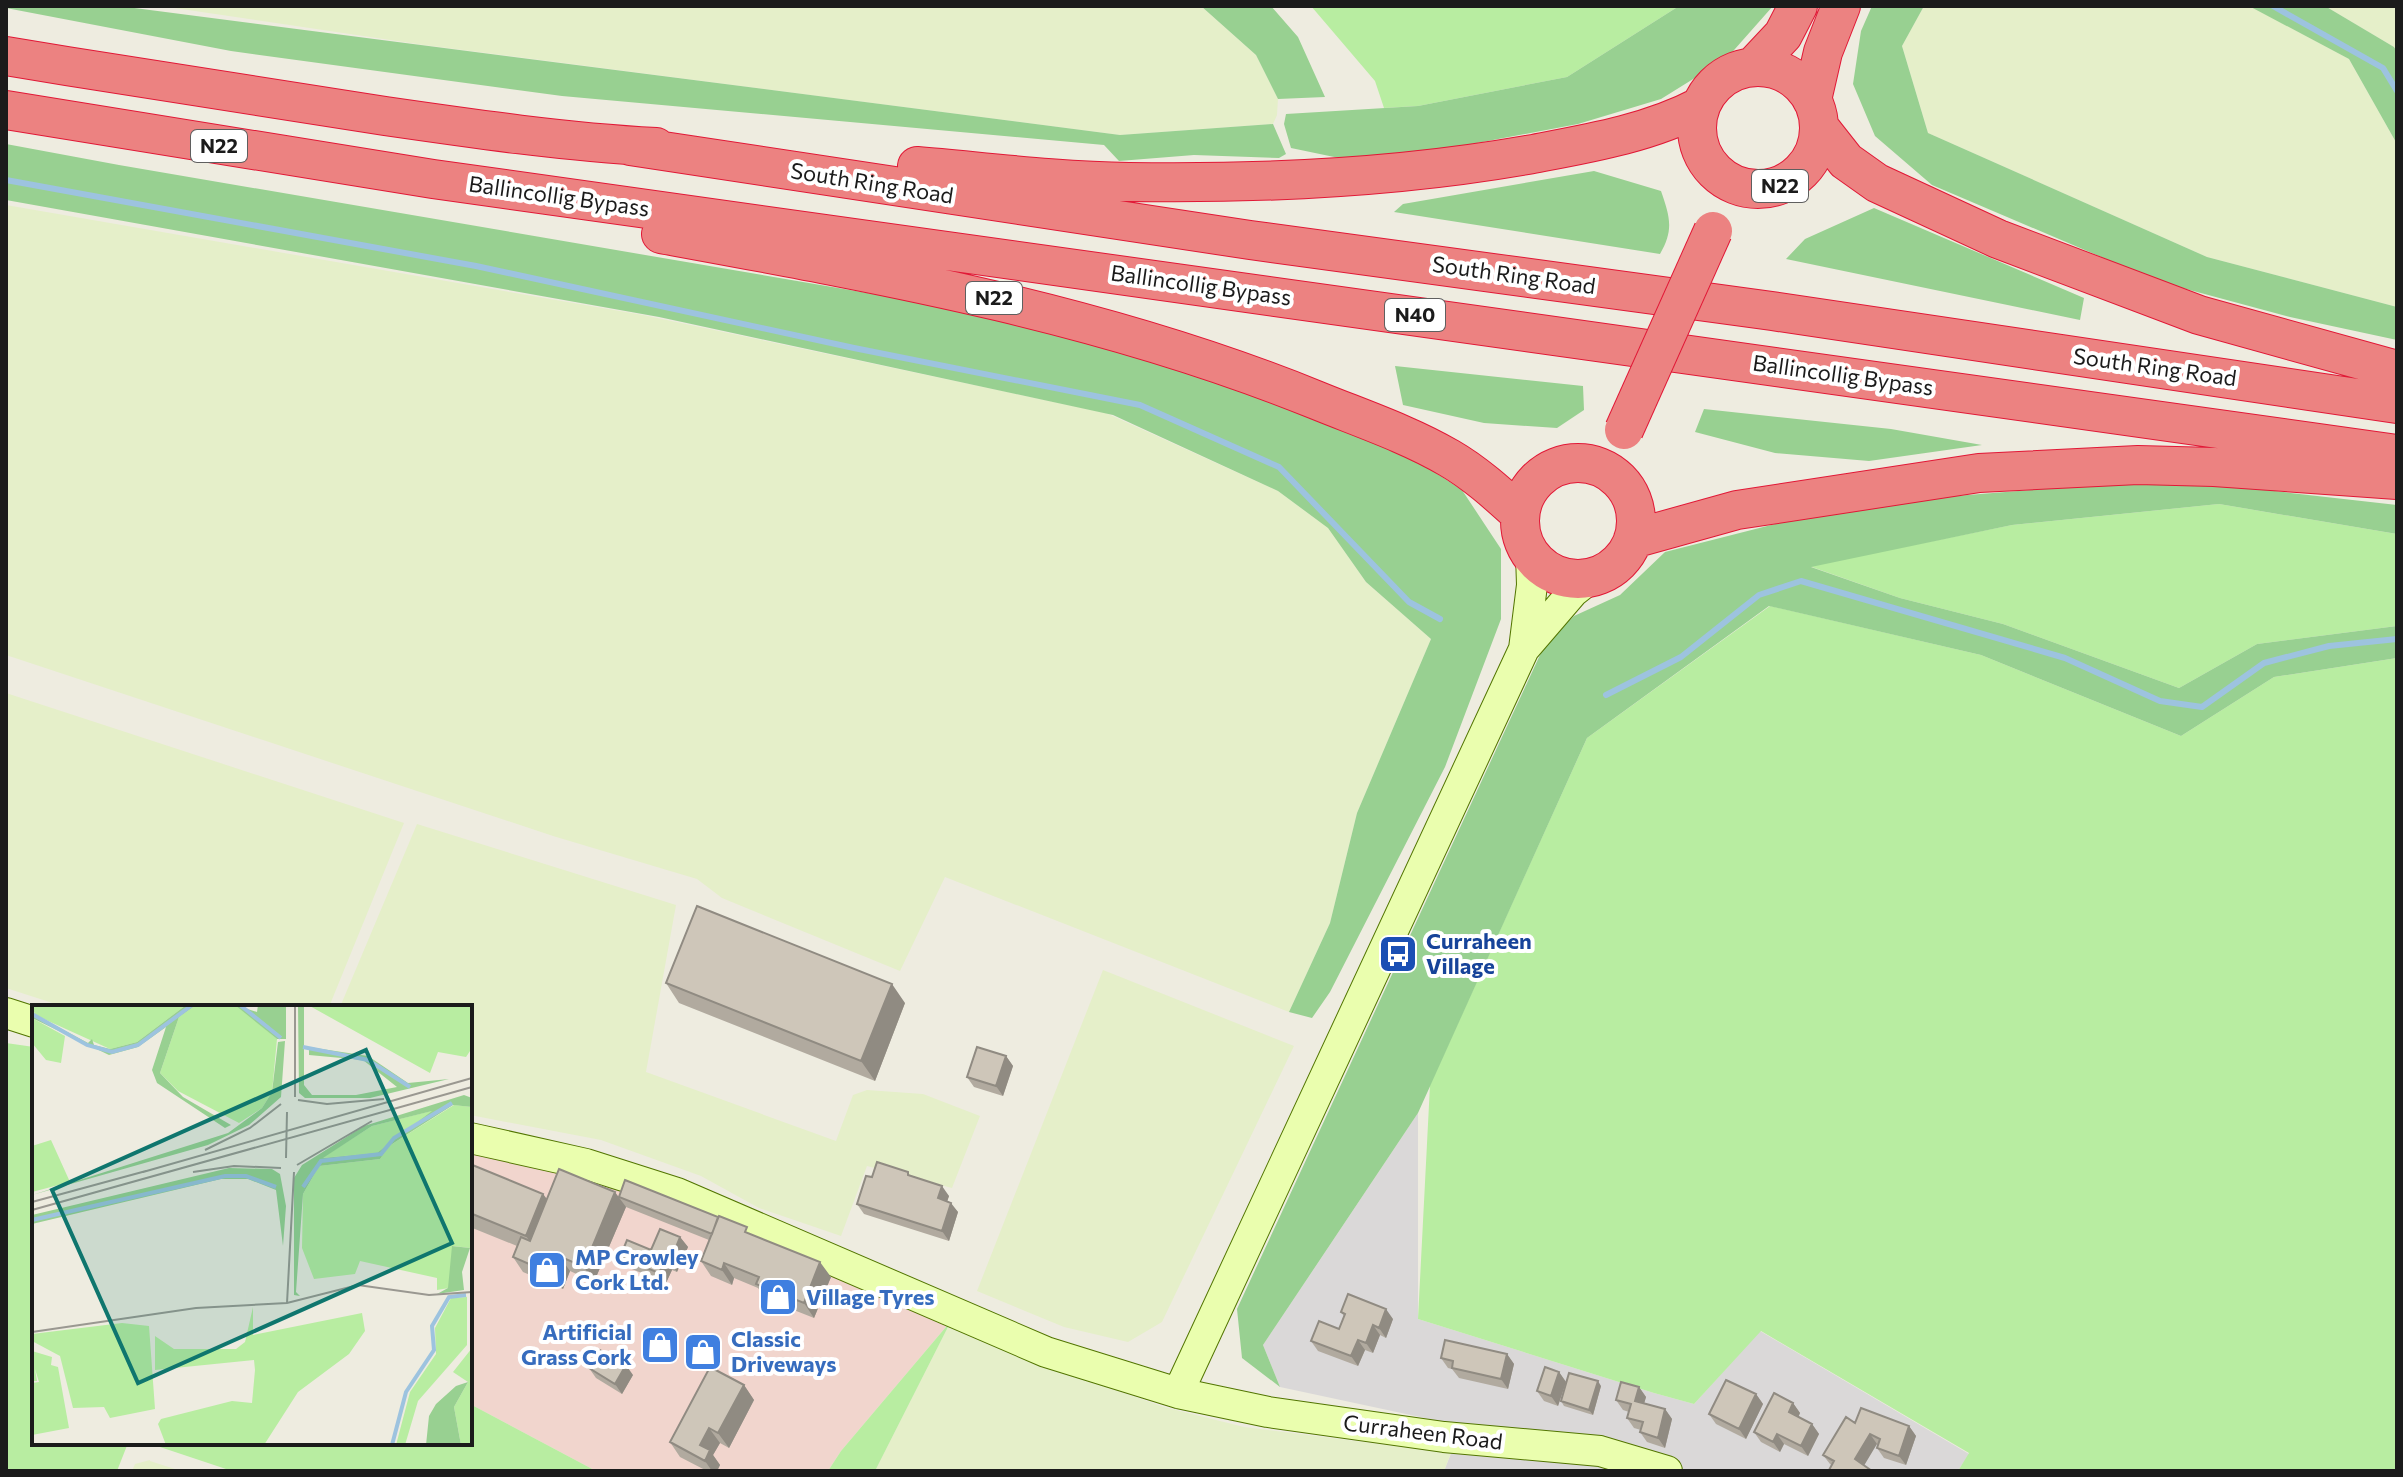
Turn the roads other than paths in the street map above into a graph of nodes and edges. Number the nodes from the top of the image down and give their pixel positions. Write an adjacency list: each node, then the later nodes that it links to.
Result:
1 (1798, 6): 4 (highway)
2 (1841, 6): 7 (highway, N22)
3 (6, 56): 8 (highway)
4 (1753, 67): 5 (highway); 7 (highway)
5 (1701, 106): 8 (highway); 9 (highway)
6 (6, 110): 10 (highway, Ballincollig Bypass / N22)
7 (1816, 114): 11 (highway, N22); 13 (highway)
8 (630, 146): 14 (highway, South Ring Road / N40)
9 (1718, 175): 11 (highway, N22); 12 (highway, N22)
10 (433, 179): 16 (highway, Ballincollig Bypass / N40); 20 (highway, N22)
11 (1766, 189): 12 (highway, N22)
12 (1713, 231): 15 (highway, N22, bridge)
13 (2397, 370)
14 (2397, 404)
15 (1624, 430): 17 (highway, N22); 19 (highway, N22)
16 (2397, 454)
17 (1582, 463): 19 (highway); 20 (highway, N22)
18 (2397, 480): 21 (highway)
19 (1629, 493): 21 (highway, N22)
20 (1520, 514): 22 (highway)
21 (1633, 539): 23 (highway)
22 (1531, 555): 23 (highway); 24 (street)
23 (1592, 577): 24 (street)
24 (1524, 649): 28 (street)
25 (6, 1013): 26 (street)
26 (32, 1021)
27 (472, 1138): 28 (street, Curraheen Road)
28 (1178, 1393): 29 (street, Curraheen Road)
29 (1667, 1471)

